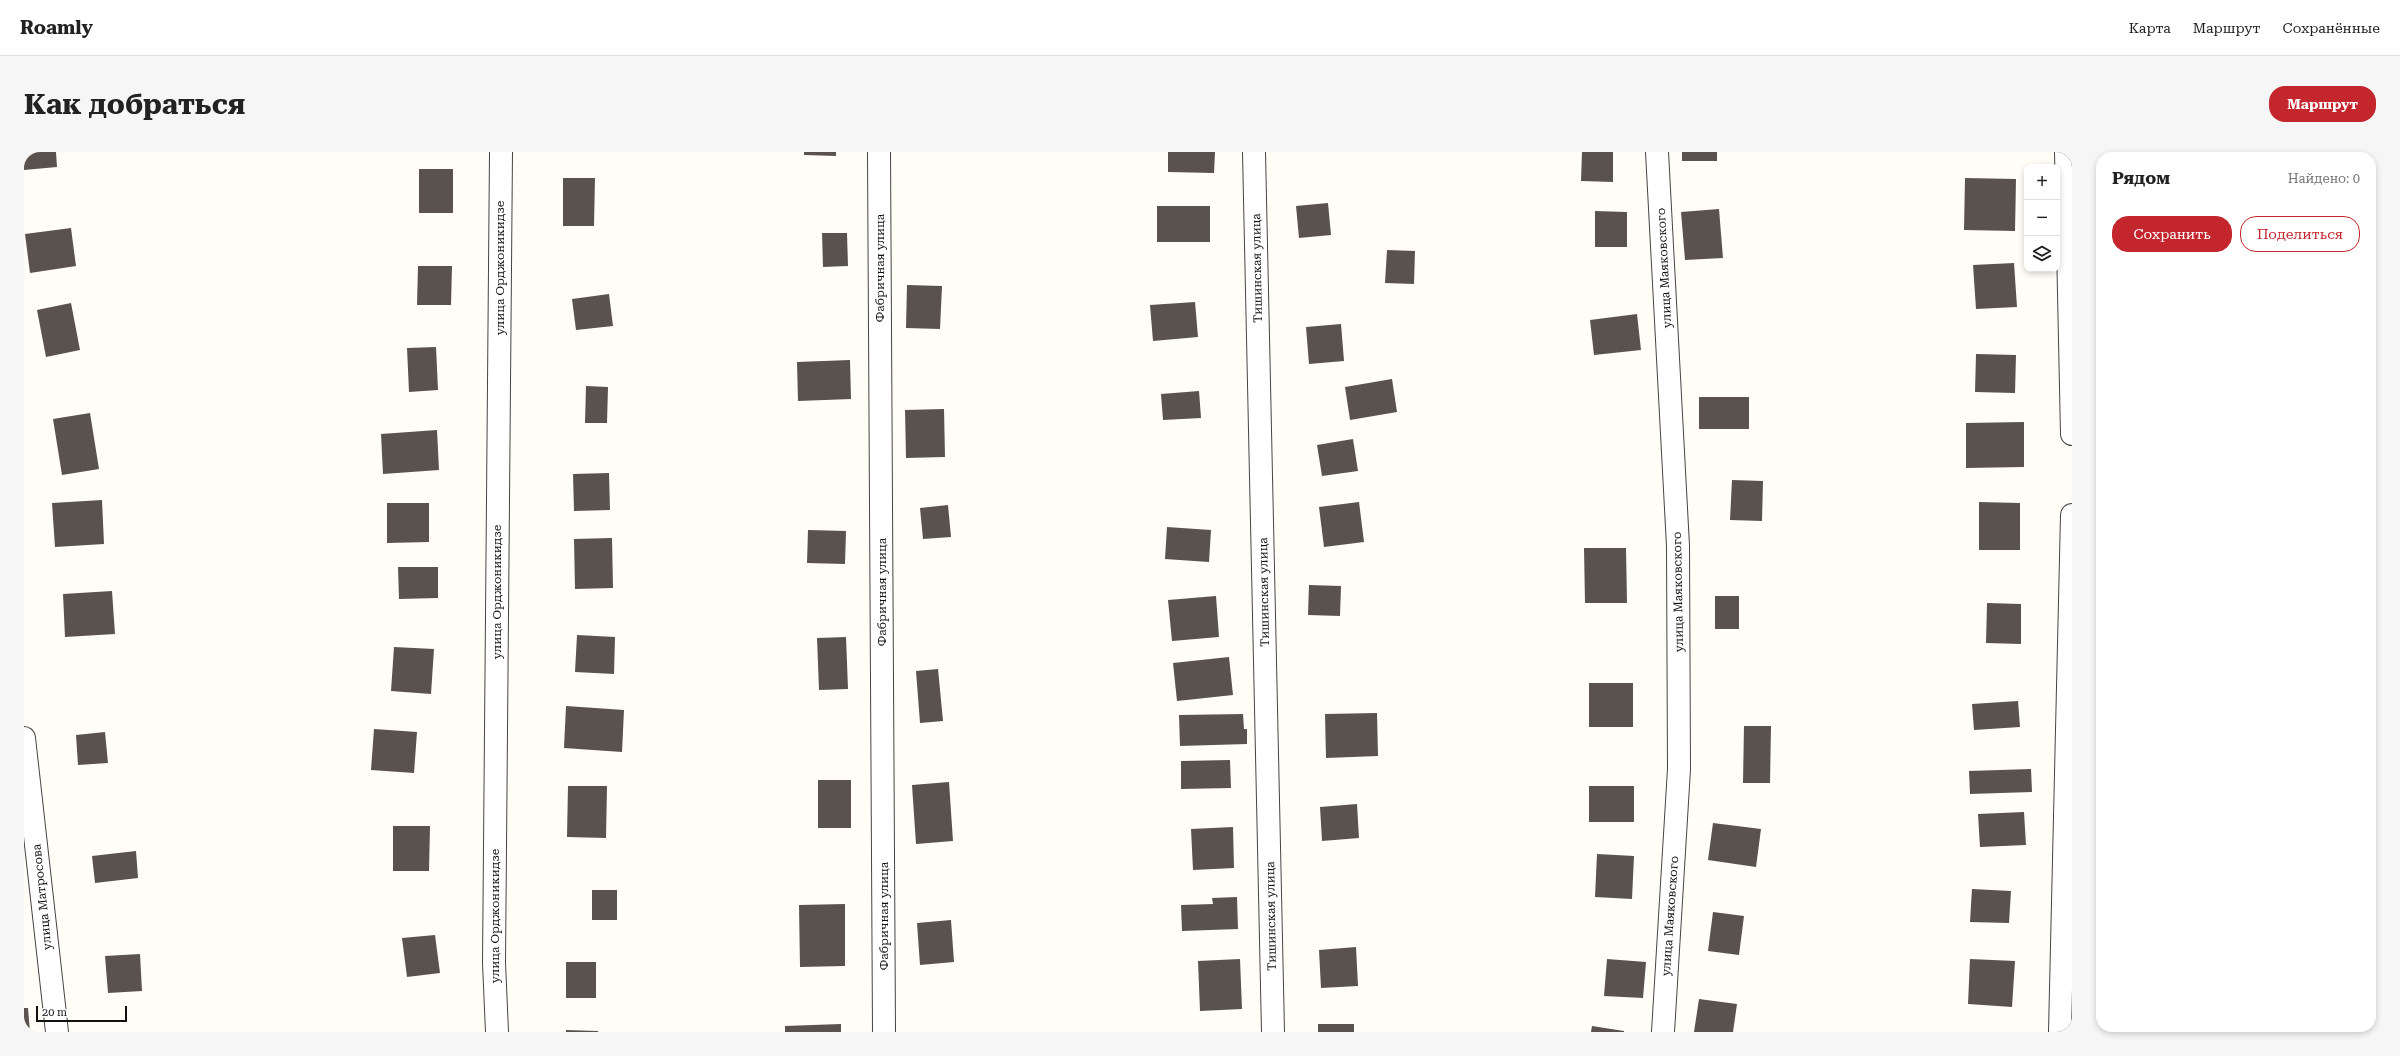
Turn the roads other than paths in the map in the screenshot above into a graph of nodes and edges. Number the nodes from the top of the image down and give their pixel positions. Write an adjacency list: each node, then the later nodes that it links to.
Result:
1 (501, 152): 10 (street, улица Орджоникидзе)
2 (879, 152): 11 (street, Фабричная улица)
3 (1254, 152): 12 (street, Тишинская улица)
4 (1657, 152): 13 (street, улица Маяковского)
5 (2066, 152): 6 (street)
6 (2072, 434)
7 (2072, 515): 14 (street)
8 (24, 738): 9 (street, улица Матросова)
9 (57, 1032)
10 (497, 1032)
11 (884, 1032)
12 (1273, 1032)
13 (1663, 1032)
14 (2060, 1032)

